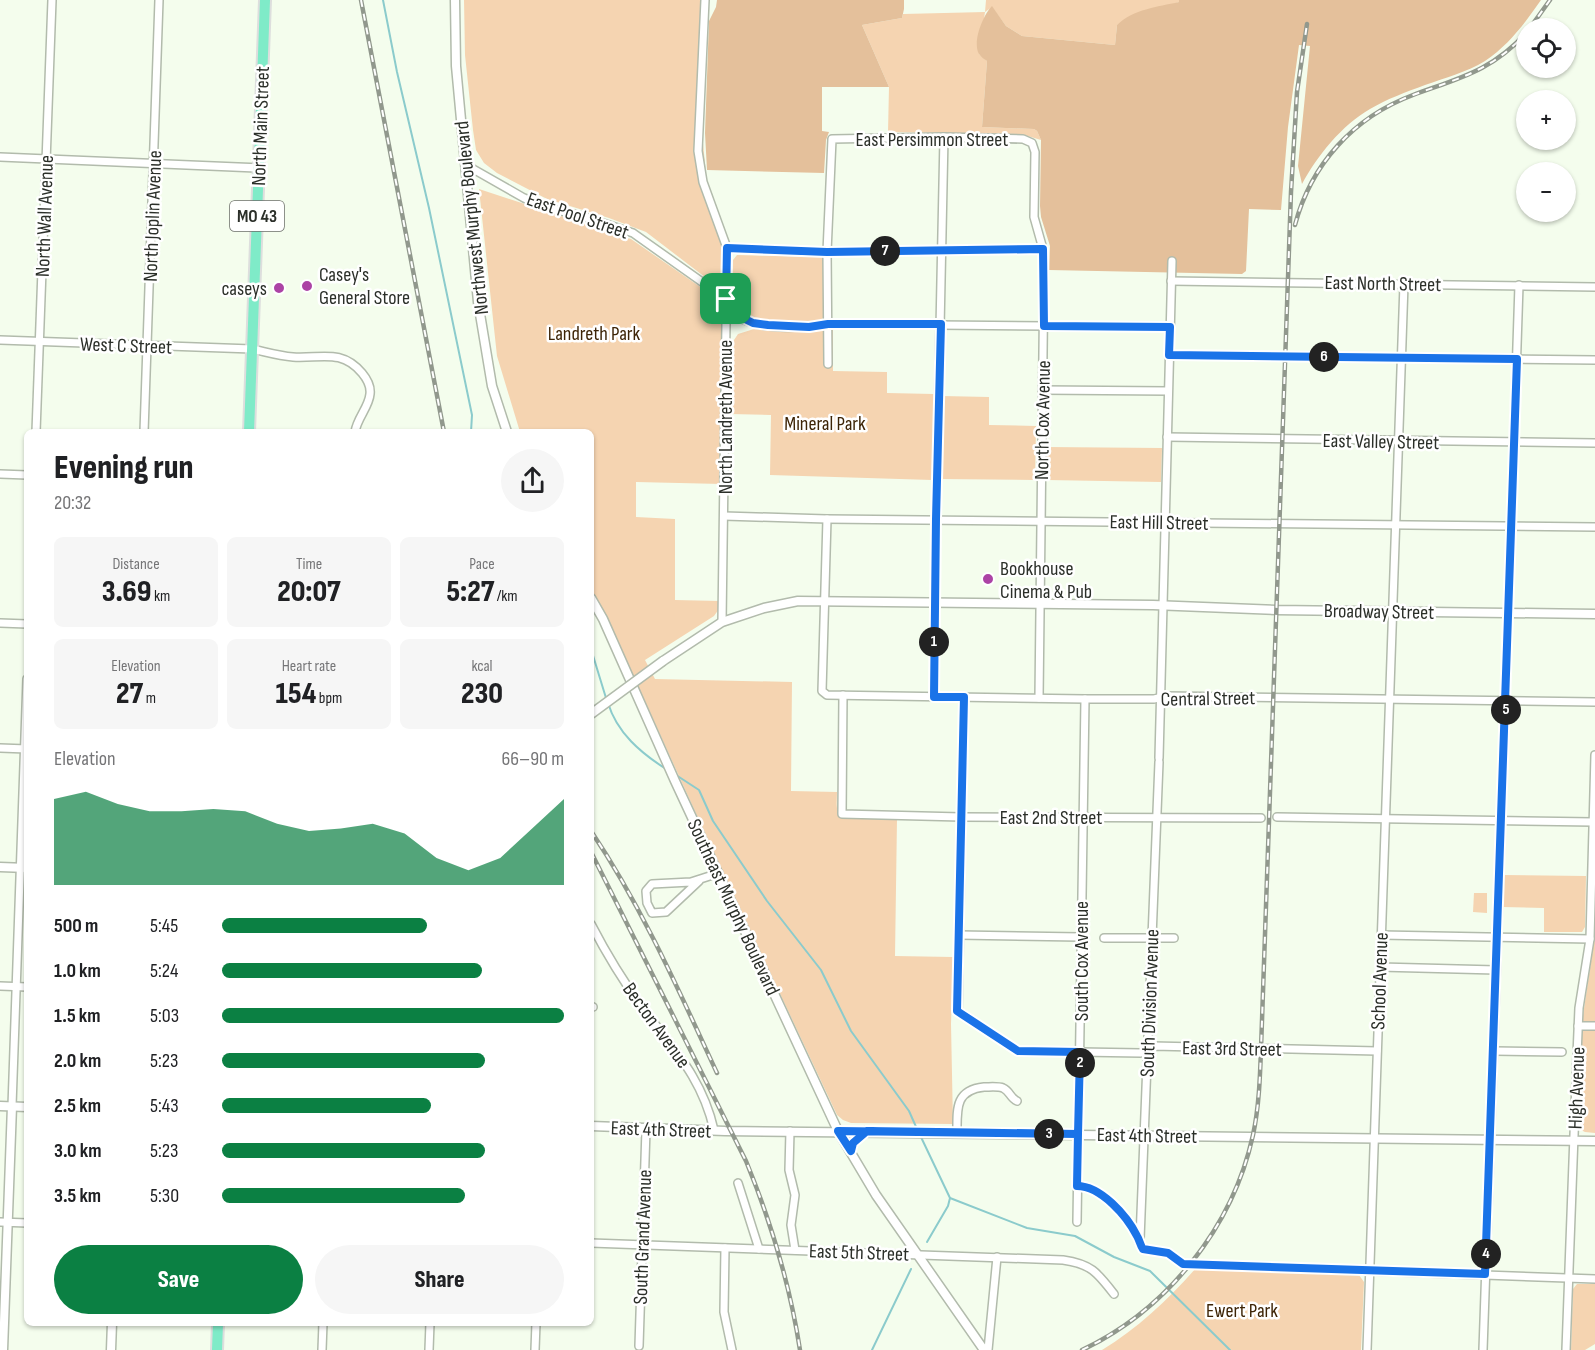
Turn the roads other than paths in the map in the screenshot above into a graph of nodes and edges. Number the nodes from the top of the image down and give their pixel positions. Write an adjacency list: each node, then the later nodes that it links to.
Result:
1 (52, 0): 9 (street, North Wall Avenue)
2 (159, 0): 10 (street, North Joplin Avenue)
3 (265, 0): 12 (main road, North Main Street / MO 43)
4 (455, 0): 11 (street, Northwest Murphy Boulevard)
5 (705, 0): 13 (street, North Landreth Avenue)
6 (944, 137): 7 (street, East Persimmon Street); 14 (street); 16 (street, East Persimmon Street)
7 (1032, 143): 15 (street, North Cox Avenue)
8 (0, 157): 9 (street)
9 (46, 159): 10 (street); 28 (street, North Wall Avenue)
10 (153, 163): 12 (street); 29 (street, North Joplin Avenue)
11 (466, 165): 22 (street, East Pool Street); 42 (street, Northwest Murphy Boulevard)
12 (259, 168): 30 (main road, North Main Street / MO 43)
13 (727, 248): 16 (street); 22 (street, North Landreth Avenue)
14 (943, 249): 15 (street); 16 (street); 24 (street)
15 (1043, 249): 25 (street, North Cox Avenue)
16 (827, 252): 23 (street)
17 (1172, 261): 18 (street, South Division Avenue)
18 (1172, 281): 19 (street, East North Street); 26 (street, South Division Avenue)
19 (1404, 284): 20 (street, East North Street); 32 (street, School Avenue)
20 (1520, 285): 21 (street, East North Street); 33 (street)
21 (1595, 287)
22 (726, 299): 23 (street, East Pool Street); 49 (street, North Landreth Avenue)
23 (828, 324): 24 (street, East Pool Street); 35 (street)
24 (941, 324): 25 (street, East Pool Street); 51 (street)
25 (1044, 326): 26 (street, East Pool Street); 36 (street, North Cox Avenue)
26 (1170, 327): 31 (street, South Division Avenue)
27 (0, 340): 28 (street, West C Street)
28 (40, 342): 29 (street, West C Street); 38 (street, North Wall Avenue)
29 (147, 345): 30 (street, West C Street); 39 (street, North Joplin Avenue)
30 (252, 349): 40 (main road, North Main Street / MO 43); 41 (street, West C Street)
31 (1169, 355): 32 (street); 37 (street, South Division Avenue)
32 (1401, 357): 33 (street); 44 (street, School Avenue)
33 (1517, 359): 34 (street); 45 (street)
34 (1595, 360)
35 (828, 364)
36 (1042, 390): 37 (street); 52 (street, North Cox Avenue)
37 (1168, 391): 43 (street, South Division Avenue)
38 (36, 429)
39 (144, 429)
40 (249, 429)
41 (356, 429)
42 (506, 429)
43 (1167, 437): 44 (street, East Valley Street); 53 (street, South Division Avenue)
44 (1399, 441): 45 (street, East Valley Street); 54 (street, School Avenue)
45 (1515, 442): 46 (street, East Valley Street); 55 (street)
46 (1595, 443)
47 (0, 474): 48 (street)
48 (24, 475)
49 (724, 516): 50 (street, East Hill Street); 65 (street, North Landreth Avenue)
50 (827, 519): 51 (street, East Hill Street); 57 (street)
51 (936, 519): 52 (street, East Hill Street); 58 (street)
52 (1041, 521): 53 (street, East Hill Street); 59 (street, North Cox Avenue)
53 (1165, 522): 54 (street, East Hill Street); 61 (street, South Division Avenue)
54 (1396, 525): 55 (street, East Hill Street); 62 (street, School Avenue)
55 (1512, 526): 56 (street, East Hill Street); 63 (street)
56 (1595, 528)
57 (825, 601): 58 (street, Broadway Street); 65 (street, Broadway Street); 68 (street, Central Street)
58 (934, 602): 59 (street, Broadway Street); 69 (street)
59 (1040, 603): 61 (street, Broadway Street); 71 (street, North Cox Avenue)
60 (594, 604): 91 (street, Southeast Murphy Boulevard)
61 (1162, 606): 62 (street, Broadway Street); 72 (street, South Division Avenue)
62 (1393, 612): 63 (street, Broadway Street); 74 (street, School Avenue)
63 (1509, 613): 64 (street, Broadway Street); 75 (street)
64 (1595, 614)
65 (722, 622): 77 (street, Broadway Street, bridge)
66 (0, 623): 67 (street)
67 (24, 624)
68 (843, 696): 69 (street, Central Street); 81 (street, East 2nd Street)
69 (934, 697): 70 (street, Central Street)
70 (964, 697): 71 (street, Central Street); 81 (street)
71 (1039, 698): 73 (street, Central Street)
72 (1161, 698): 73 (street, Central Street); 74 (street, Central Street); 83 (street, South Division Avenue)
73 (1085, 699): 82 (street, South Cox Avenue)
74 (1390, 700): 75 (street, Central Street); 86 (street, School Avenue)
75 (1506, 701): 76 (street, Central Street); 87 (street)
76 (1595, 702)
77 (594, 712)
78 (0, 748): 79 (street)
79 (24, 749)
80 (1595, 755): 88 (street, High Avenue)
81 (962, 817): 82 (street, East 2nd Street); 94 (street)
82 (1083, 817): 83 (street, East 2nd Street); 96 (street, South Cox Avenue)
83 (1156, 818): 84 (street, East 2nd Street); 99 (street, South Division Avenue)
84 (1261, 818)
85 (1277, 818): 86 (street)
86 (1386, 819): 87 (street); 95 (street, School Avenue)
87 (1501, 821): 88 (street); 97 (street)
88 (1593, 822): 101 (street, High Avenue)
89 (0, 867): 90 (street)
90 (24, 867): 105 (street)
91 (719, 873): 92 (street); 122 (street, Southeast Murphy Boulevard)
92 (699, 881): 92 (street)
93 (594, 929): 120 (street, Becton Avenue)
94 (959, 935): 96 (street); 112 (street, East 3rd Street)
95 (1381, 935): 97 (street); 102 (street, School Avenue)
96 (1080, 937): 112 (street, South Cox Avenue)
97 (1496, 937): 101 (street); 103 (street)
98 (1104, 938): 99 (street)
99 (1152, 938): 100 (street); 109 (street, South Division Avenue)
100 (1174, 938)
101 (1590, 939): 107 (street, High Avenue)
102 (1380, 968): 103 (street); 110 (street, School Avenue)
103 (1496, 970): 111 (street)
104 (0, 986): 105 (street)
105 (16, 987): 106 (street); 116 (street)
106 (24, 987)
107 (1578, 1026): 108 (street); 129 (street, High Avenue)
108 (1595, 1026)
109 (1148, 1049): 110 (street, East 3rd Street); 112 (street, East 3rd Street); 126 (street, South Division Avenue)
110 (1377, 1051): 127 (street, School Avenue)
111 (1495, 1051): 113 (street); 128 (street)
112 (1080, 1052): 125 (street, South Cox Avenue)
113 (1562, 1053)
114 (1017, 1101): 124 (street)
115 (0, 1106): 116 (street)
116 (12, 1106): 117 (street); 134 (street)
117 (24, 1107)
118 (594, 1126): 119 (street, East 4th Street)
119 (646, 1129): 120 (street, East 4th Street); 138 (street, South Grand Avenue)
120 (714, 1130): 121 (street, East 4th Street)
121 (790, 1131): 122 (street, East 4th Street); 142 (street)
122 (838, 1131): 123 (street, East 4th Street); 131 (street, Southeast Murphy Boulevard)
123 (867, 1131): 124 (street, East 4th Street); 131 (street)
124 (957, 1133): 125 (street, East 4th Street)
125 (1078, 1134): 126 (street, East 4th Street); 133 (street, South Cox Avenue)
126 (1144, 1135): 127 (street, East 4th Street); 139 (street, South Division Avenue)
127 (1374, 1138): 128 (street, East 4th Street); 145 (street, School Avenue)
128 (1490, 1139): 129 (street, East 4th Street); 146 (street)
129 (1574, 1141): 130 (street, East 4th Street); 147 (street, High Avenue)
130 (1595, 1141)
131 (851, 1151): 143 (street, Southeast Murphy Boulevard)
132 (738, 1183): 141 (street)
133 (1077, 1186): 135 (street, South Cox Avenue); 139 (street)
134 (4, 1222): 136 (street); 156 (street)
135 (1077, 1222)
136 (24, 1223)
137 (594, 1243): 138 (street, East 5th Street)
138 (642, 1244): 140 (street, East 5th Street); 155 (street, South Grand Avenue)
139 (1140, 1245): 145 (street)
140 (725, 1248): 141 (street, East 5th Street); 162 (street)
141 (759, 1249): 142 (street, East 5th Street)
142 (795, 1250): 143 (street, East 5th Street)
143 (918, 1254): 144 (street, East 5th Street); 163 (street, Southeast Murphy Boulevard)
144 (998, 1257): 149 (street, East 5th Street); 163 (street)
145 (1370, 1270): 146 (street); 164 (street, School Avenue)
146 (1485, 1274): 147 (street); 165 (street)
147 (1569, 1278): 148 (street); 166 (street, High Avenue)
148 (1595, 1279)
149 (1114, 1294)
150 (112, 1326): 157 (street)
151 (218, 1326): 158 (main road)
152 (323, 1326): 159 (street)
153 (430, 1326): 160 (street)
154 (536, 1326): 161 (street)
155 (639, 1346)
156 (3, 1350)
157 (111, 1350)
158 (217, 1350)
159 (322, 1350)
160 (429, 1350)
161 (535, 1350)
162 (732, 1350)
163 (986, 1350)
164 (1367, 1350)
165 (1483, 1350)
166 (1566, 1350)

